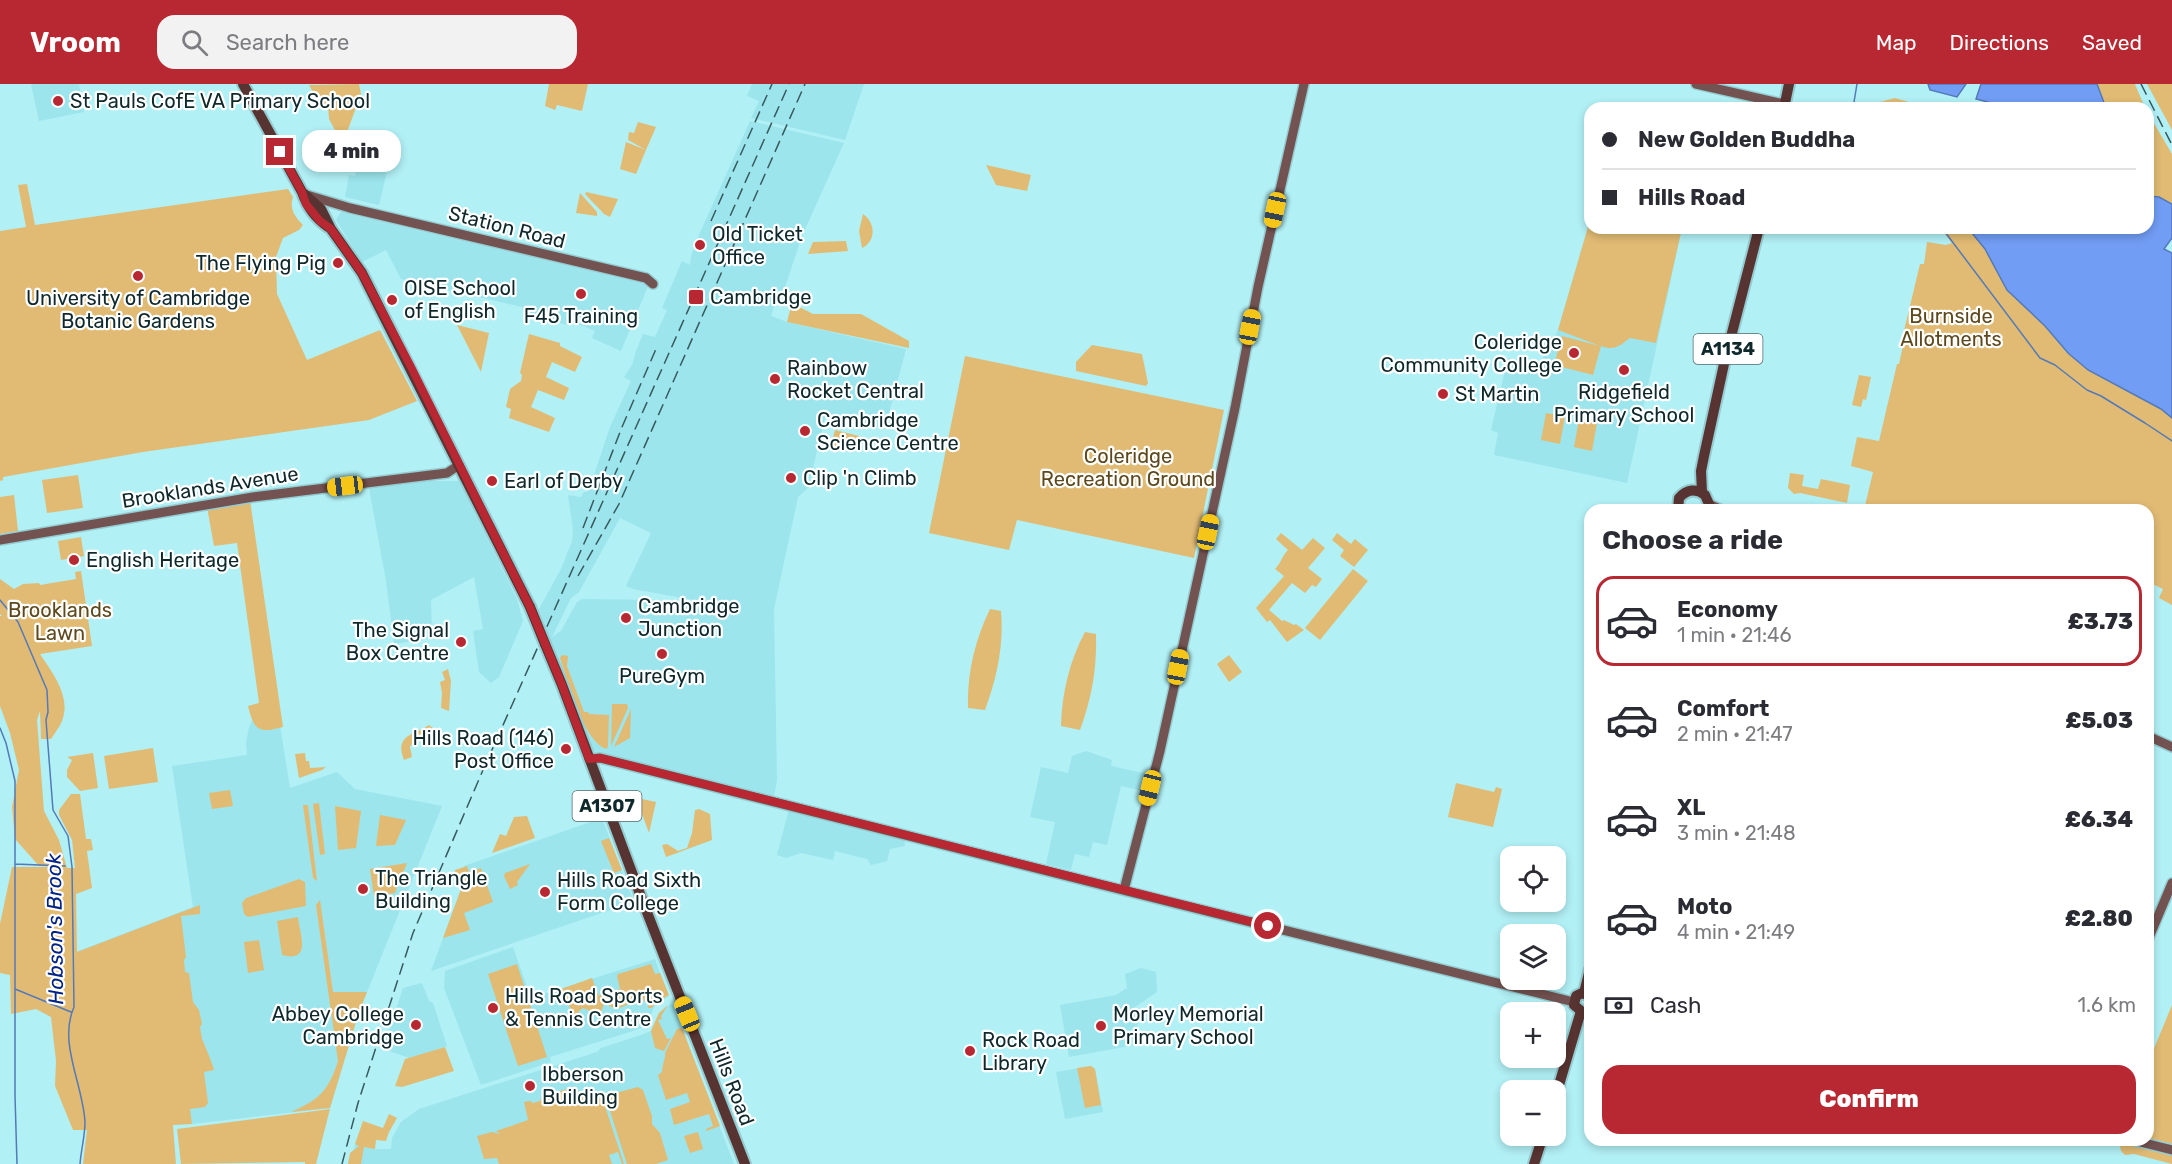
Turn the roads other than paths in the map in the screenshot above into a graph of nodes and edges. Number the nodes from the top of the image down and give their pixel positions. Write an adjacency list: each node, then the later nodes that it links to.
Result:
1 (243, 84): 7 (main road, Hills Road)
2 (1304, 84): 21 (street)
3 (1696, 84): 5 (street)
4 (1789, 84): 6 (main road)
5 (1768, 102)
6 (1785, 102)
7 (317, 201): 8 (street, Station Road); 9 (main road, Hills Road); 9 (main road, Hills Road)
8 (350, 208): 9 (street); 11 (street, Station Road)
9 (331, 229): 12 (main road, Hills Road)
10 (1756, 234): 13 (main road, A1134)
11 (653, 284)
12 (459, 465): 16 (street, Brooklands Avenue); 19 (main road, Hills Road / A1307, bridge)
13 (1697, 491): 14 (main road, A1134); 15 (main road)
14 (1678, 504)
15 (1707, 504)
16 (0, 540)
17 (2154, 739): 18 (street)
18 (2172, 747)
19 (589, 759): 21 (street); 29 (main road, Hills Road / A1307)
20 (2172, 882): 22 (street)
21 (1124, 890): 24 (street)
22 (2154, 926)
23 (1584, 995): 24 (main road)
24 (1582, 1007): 25 (main road)
25 (1560, 1080)
26 (1540, 1146): 30 (main road)
27 (2154, 1146): 28 (street)
28 (2172, 1150)
29 (745, 1164)
30 (1534, 1164)

